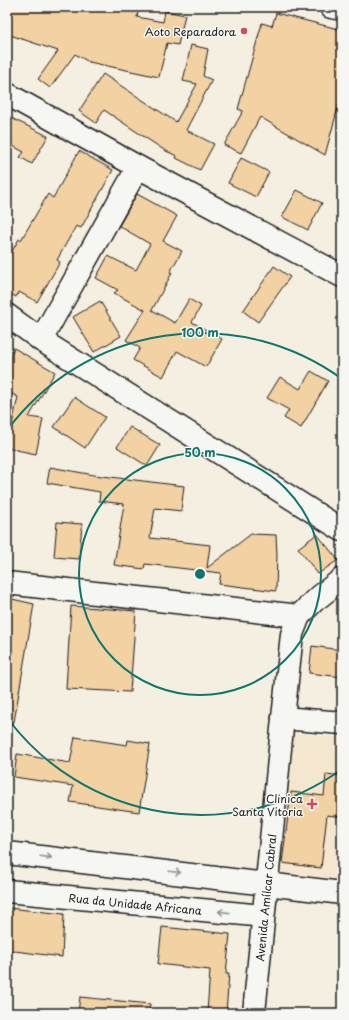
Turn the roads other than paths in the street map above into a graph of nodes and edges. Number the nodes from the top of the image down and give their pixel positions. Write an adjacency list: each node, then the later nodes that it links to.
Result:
1 (331, 7): 2 (street)
2 (342, 9)
3 (7, 94): 4 (street)
4 (138, 167): 5 (street); 7 (street)
5 (342, 276)
6 (7, 315): 7 (street)
7 (41, 340): 8 (street)
8 (342, 530)
9 (7, 583): 11 (street)
10 (337, 590): 11 (street)
11 (299, 616): 12 (street, Avenida Amílcar Cabral)
12 (283, 718): 13 (street); 15 (street, Avenida Amílcar Cabral)
13 (342, 723)
14 (7, 853): 15 (street, one-way to 15)
15 (267, 883): 17 (street); 18 (street, Avenida Amílcar Cabral)
16 (7, 891): 18 (street, Rua da Unidade Africana, one-way to 16)
17 (342, 893)
18 (263, 916): 19 (street, Avenida Amílcar Cabral)
19 (254, 1013)

